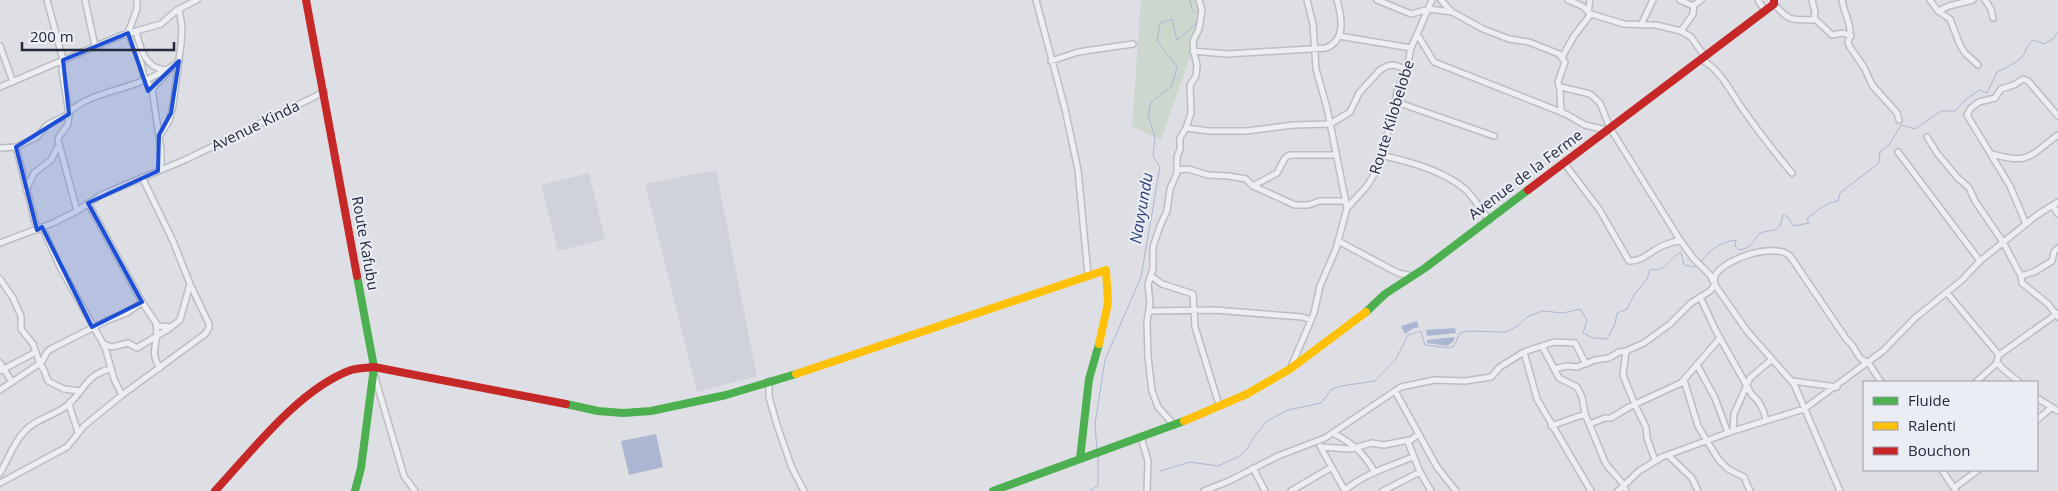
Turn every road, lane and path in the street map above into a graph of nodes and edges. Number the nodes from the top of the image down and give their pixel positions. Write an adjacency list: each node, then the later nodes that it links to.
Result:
1 (47, 0): 49 (street)
2 (84, 0): 43 (street)
3 (137, 0): 37 (street)
4 (197, 0): 26 (street)
5 (306, 0): 60 (street, Route Kafubu)
6 (1036, 0): 51 (street)
7 (1199, 0): 46 (street)
8 (1307, 0): 45 (street)
9 (1338, 0): 39 (street)
10 (1377, 0): 27 (street)
11 (1432, 0): 27 (street, Route Kilobelobe)
12 (1441, 0): 30 (street)
13 (1568, 0): 31 (street)
14 (1590, 0): 31 (street)
15 (1652, 0): 34 (street)
16 (1680, 0): 25 (street)
17 (1701, 0): 25 (street)
18 (1758, 0): 28 (street)
19 (1812, 0): 33 (street)
20 (1842, 0): 40 (street)
21 (1930, 0): 29 (street)
22 (1973, 0): 29 (street)
23 (1985, 0): 32 (street)
24 (1774, 2): 28 (street, Avenue de la Ferme); 33 (street)
25 (1693, 6): 36 (street)
26 (179, 9): 35 (street); 50 (street)
27 (1429, 9): 30 (street); 38 (street, Route Kilobelobe)
28 (1765, 10): 48 (street, Avenue de la Ferme)
29 (1938, 11): 52 (street)
30 (1452, 12): 47 (street)
31 (1590, 13): 34 (street); 47 (street)
32 (1993, 18)
33 (1815, 20): 40 (street)
34 (1641, 25): 36 (street)
35 (136, 31): 37 (street); 53 (street)
36 (1681, 31): 48 (street)
37 (128, 33): 43 (street); 55 (street)
38 (1417, 34): 44 (street, Route Kilobelobe); 63 (street)
39 (1339, 36): 44 (street); 45 (street)
40 (1851, 36): 65 (street)
41 (1132, 44): 51 (street)
42 (0, 46): 56 (street)
43 (95, 46): 49 (street)
44 (1411, 48): 54 (street, Route Kilobelobe)
45 (1315, 49): 46 (street); 66 (street)
46 (1194, 51): 67 (street)
47 (1562, 57): 58 (street)
48 (1704, 58): 68 (street, Avenue de la Ferme); 83 (street)
49 (62, 60): 56 (street); 62 (street)
50 (179, 61): 53 (street); 69 (street)
51 (1051, 61): 102 (street)
52 (1978, 65)
53 (168, 69): 55 (street); 59 (street)
54 (1406, 69): 61 (street, Route Kilobelobe); 66 (street)
55 (146, 80): 59 (street); 62 (street)
56 (14, 82): 57 (street)
57 (0, 87)
58 (1561, 88): 63 (street); 68 (street)
59 (152, 90): 69 (street)
60 (324, 92): 82 (street, Avenue Kinda); 139 (street, Route Kafubu)
61 (1394, 105): 71 (street); 78 (street, Route Kilobelobe)
62 (69, 113): 73 (street); 74 (street)
63 (1562, 113): 68 (street)
64 (2058, 116): 77 (street)
65 (1900, 120)
66 (1330, 124): 67 (street); 79 (street)
67 (1186, 128): 81 (street)
68 (1608, 129): 80 (street, Avenue de la Ferme); 96 (street)
69 (159, 135): 82 (street)
70 (2058, 135): 77 (street)
71 (1494, 136)
72 (1927, 136): 98 (street)
73 (59, 145): 86 (street); 91 (street)
74 (16, 147): 75 (street); 86 (street)
75 (0, 148)
76 (1898, 152): 101 (street)
77 (1992, 154): 94 (street)
78 (1380, 155): 90 (street, Route Kilobelobe); 93 (street)
79 (1336, 156): 85 (street); 87 (street)
80 (1565, 164): 93 (street, Avenue de la Ferme); 96 (street)
81 (1178, 170): 85 (street); 103 (street)
82 (158, 171): 84 (street, Avenue Kinda)
83 (1792, 173)
84 (142, 177): 88 (street, Avenue Kinda); 107 (street)
85 (1253, 186): 87 (street)
86 (26, 190): 95 (street)
87 (1346, 201): 90 (street)
88 (88, 203): 91 (street, Avenue Kinda); 111 (street)
89 (2055, 204): 92 (street); 94 (street)
90 (1347, 208): 97 (street, Route Kilobelobe)
91 (77, 211): 95 (street, Avenue Kinda)
92 (2058, 214)
93 (1489, 220): 104 (street, Avenue de la Ferme)
94 (2026, 224): 98 (street)
95 (40, 228): 99 (street, Avenue Kinda); 117 (street)
96 (1680, 240): 108 (street)
97 (1338, 241): 104 (street); 115 (street, Route Kilobelobe)
98 (2003, 242): 101 (street); 105 (street)
99 (0, 243)
100 (2058, 248): 105 (street)
101 (1980, 261): 109 (street)
102 (1088, 275): 141 (street); 178 (street)
103 (1151, 276): 112 (street); 113 (street)
104 (1413, 276): 136 (street, Avenue de la Ferme)
105 (2021, 276): 114 (street)
106 (0, 280): 124 (street)
107 (190, 284): 118 (street); 134 (street)
108 (1715, 285): 110 (street); 127 (street); 128 (street)
109 (1946, 293): 126 (street); 128 (street)
110 (1700, 297): 120 (street); 123 (street)
111 (142, 302): 116 (street); 117 (street)
112 (1194, 310): 113 (street); 115 (street); 155 (street)
113 (1149, 312): 164 (street)
114 (2058, 315): 126 (street)
115 (1311, 320): 136 (street, Route Kilobelobe)
116 (156, 324): 118 (street); 119 (street)
117 (92, 327): 121 (street); 131 (street)
118 (171, 327): 119 (street)
119 (158, 336): 121 (street); 134 (street)
120 (1720, 338): 133 (street); 147 (street)
121 (103, 344): 135 (street)
122 (1542, 346): 125 (street); 132 (street); 137 (street)
123 (1626, 351): 132 (street); 156 (street)
124 (36, 352): 131 (street); 138 (street)
125 (1524, 352): 151 (street); 165 (street)
126 (1999, 355): 129 (street)
127 (1771, 360): 142 (street); 147 (street)
128 (1868, 362): 143 (street); 148 (street)
129 (1997, 362): 144 (street); 145 (street)
130 (0, 363): 138 (street)
131 (40, 364): 146 (street); 150 (street)
132 (1586, 364): 137 (street)
133 (1697, 365): 140 (street); 167 (street)
134 (160, 368): 152 (street)
135 (111, 369): 150 (street); 152 (street)
136 (1290, 369): 155 (street, Avenue de la Ferme)
137 (1554, 369): 160 (street)
138 (2, 370): 146 (street)
139 (374, 370): 141 (street); 191 (street); 192 (street, Route Kafubu); 193 (street)
140 (1684, 380): 156 (street); 172 (street)
141 (768, 381): 194 (street)
142 (1792, 381): 148 (street); 158 (street)
143 (1880, 381)
144 (1977, 381)
145 (2018, 381)
146 (12, 382): 149 (street)
147 (1747, 384): 162 (street); 167 (street)
148 (1837, 386): 158 (street)
149 (0, 390)
150 (80, 391): 154 (street)
151 (1395, 391): 168 (street); 169 (street)
152 (122, 395): 166 (street)
153 (2038, 399): 157 (street)
154 (70, 402): 166 (street); 186 (street)
155 (1219, 405): 164 (street, Avenue de la Ferme)
156 (1635, 405): 163 (street); 179 (street)
157 (2051, 408): 159 (street); 161 (street)
158 (1804, 409): 162 (street); 207 (street)
159 (2058, 411)
160 (1585, 414): 163 (street); 165 (street)
161 (2038, 419)
162 (1766, 420): 167 (street)
163 (1590, 424): 188 (street)
164 (1174, 425): 170 (street, Avenue de la Ferme)
165 (1551, 426): 203 (street)
166 (78, 432): 187 (street)
167 (1730, 432): 172 (street)
168 (1333, 433): 173 (street); 175 (street)
169 (1419, 434): 171 (street); 189 (street)
170 (1141, 437): 178 (street, Avenue de la Ferme); 196 (street)
171 (1409, 440): 175 (street); 177 (street)
172 (1707, 441): 176 (street); 206 (street)
173 (1316, 442): 174 (street); 181 (street)
174 (1321, 447): 175 (street); 180 (street)
175 (1354, 448): 184 (street)
176 (1668, 455): 179 (street); 205 (street)
177 (1413, 457): 184 (street); 185 (street)
178 (1080, 458): 195 (street, Avenue de la Ferme)
179 (1655, 460): 188 (street)
180 (1332, 467): 199 (street); 200 (street)
181 (1253, 468): 197 (street); 198 (street)
182 (1943, 471): 190 (street)
183 (1977, 471): 190 (street)
184 (1374, 472): 200 (street)
185 (1420, 472): 201 (street); 202 (street)
186 (0, 473)
187 (1, 481)
188 (1625, 488): 204 (street)
189 (1453, 490)
190 (1955, 490)
191 (215, 491)
192 (355, 491)
193 (415, 491)
194 (804, 491)
195 (993, 491)
196 (1147, 491)
197 (1204, 491)
198 (1266, 491)
199 (1291, 491)
200 (1345, 491)
201 (1382, 491)
202 (1431, 491)
203 (1591, 491)
204 (1618, 491)
205 (1698, 491)
206 (1750, 491)
207 (1840, 491)

